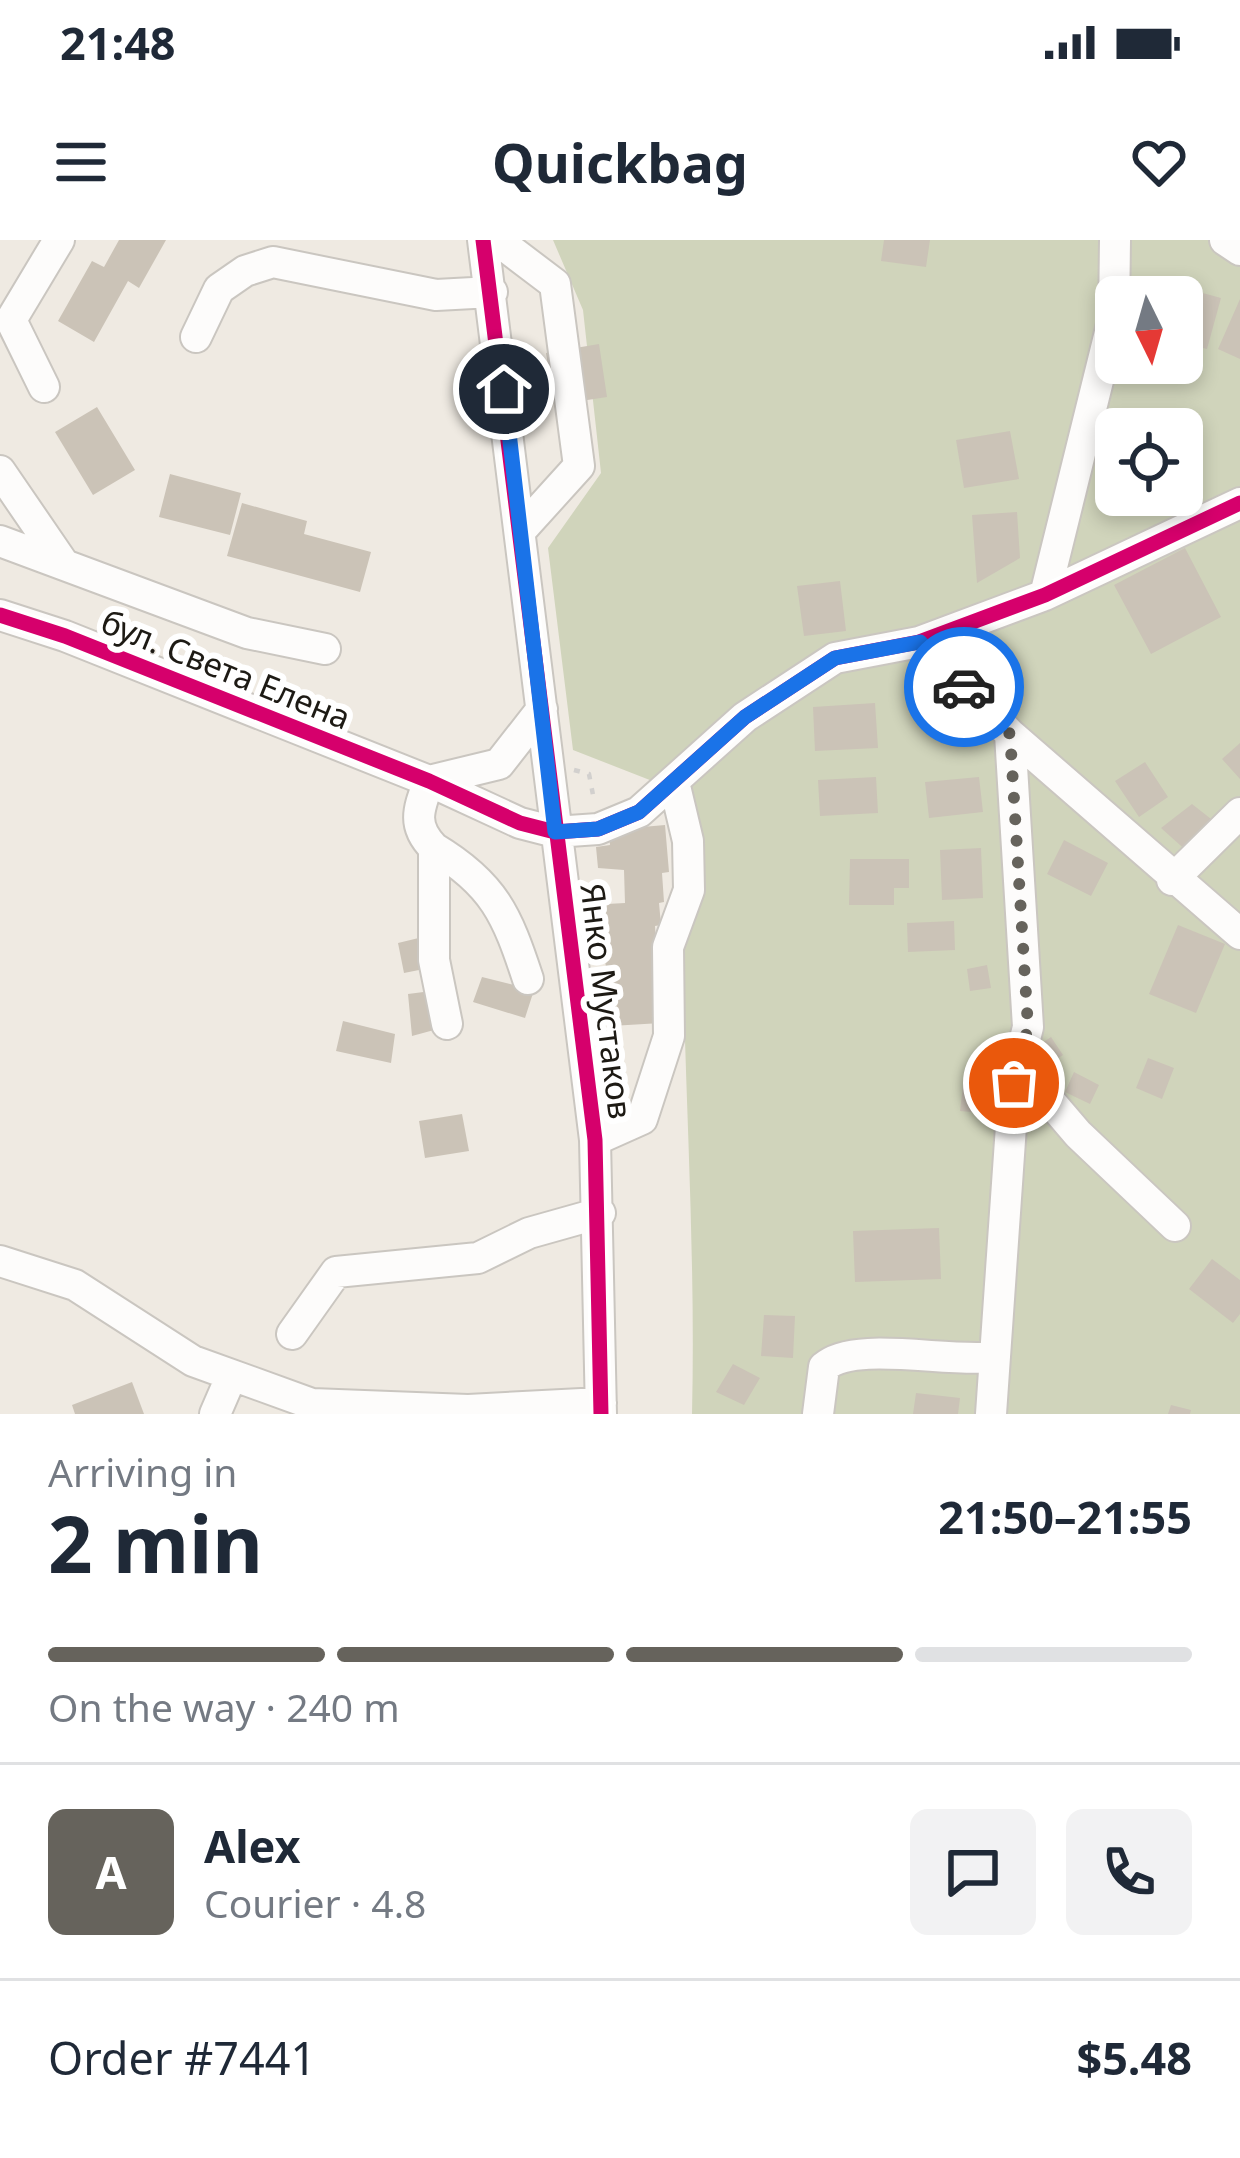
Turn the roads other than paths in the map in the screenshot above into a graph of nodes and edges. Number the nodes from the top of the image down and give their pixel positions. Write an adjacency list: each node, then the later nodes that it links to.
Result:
1 (59, 240): 9 (street)
2 (483, 240): 7 (street, Янко Мустаков)
3 (497, 240): 12 (street)
4 (1115, 240): 15 (street)
5 (1225, 240): 6 (street)
6 (1240, 250)
7 (492, 292): 8 (street); 12 (street, Янко Мустаков)
8 (196, 338)
9 (44, 387)
10 (0, 471): 14 (street)
11 (1240, 503): 15 (street)
12 (522, 529): 19 (street, Янко Мустаков)
13 (0, 541): 14 (street)
14 (63, 562): 18 (street)
15 (1045, 595): 17 (street)
16 (0, 615): 21 (street, бул. Света Елена)
17 (920, 642): 20 (street); 22 (street)
18 (326, 649)
19 (542, 709): 21 (street); 24 (street, Янко Мустаков)
20 (1010, 734): 26 (street); 30 (street)
21 (429, 781): 24 (street, бул. Света Елена); 25 (street)
22 (674, 782): 24 (street); 31 (street)
23 (1240, 813): 26 (street)
24 (555, 832): 31 (street, Янко Мустаков)
25 (434, 848): 28 (street); 29 (street)
26 (1172, 880): 27 (street)
27 (1234, 924)
28 (527, 979)
29 (447, 1024)
30 (1018, 1065): 33 (street); 36 (street)
31 (595, 1140): 32 (street, Янко Мустаков)
32 (600, 1213): 35 (street); 38 (street, Янко Мустаков)
33 (1175, 1226)
34 (0, 1261): 37 (street)
35 (292, 1334)
36 (995, 1357): 41 (street); 42 (street)
37 (231, 1377): 39 (street); 40 (street)
38 (601, 1408): 39 (street)
39 (468, 1412)
40 (215, 1414)
41 (818, 1414)
42 (991, 1414)

